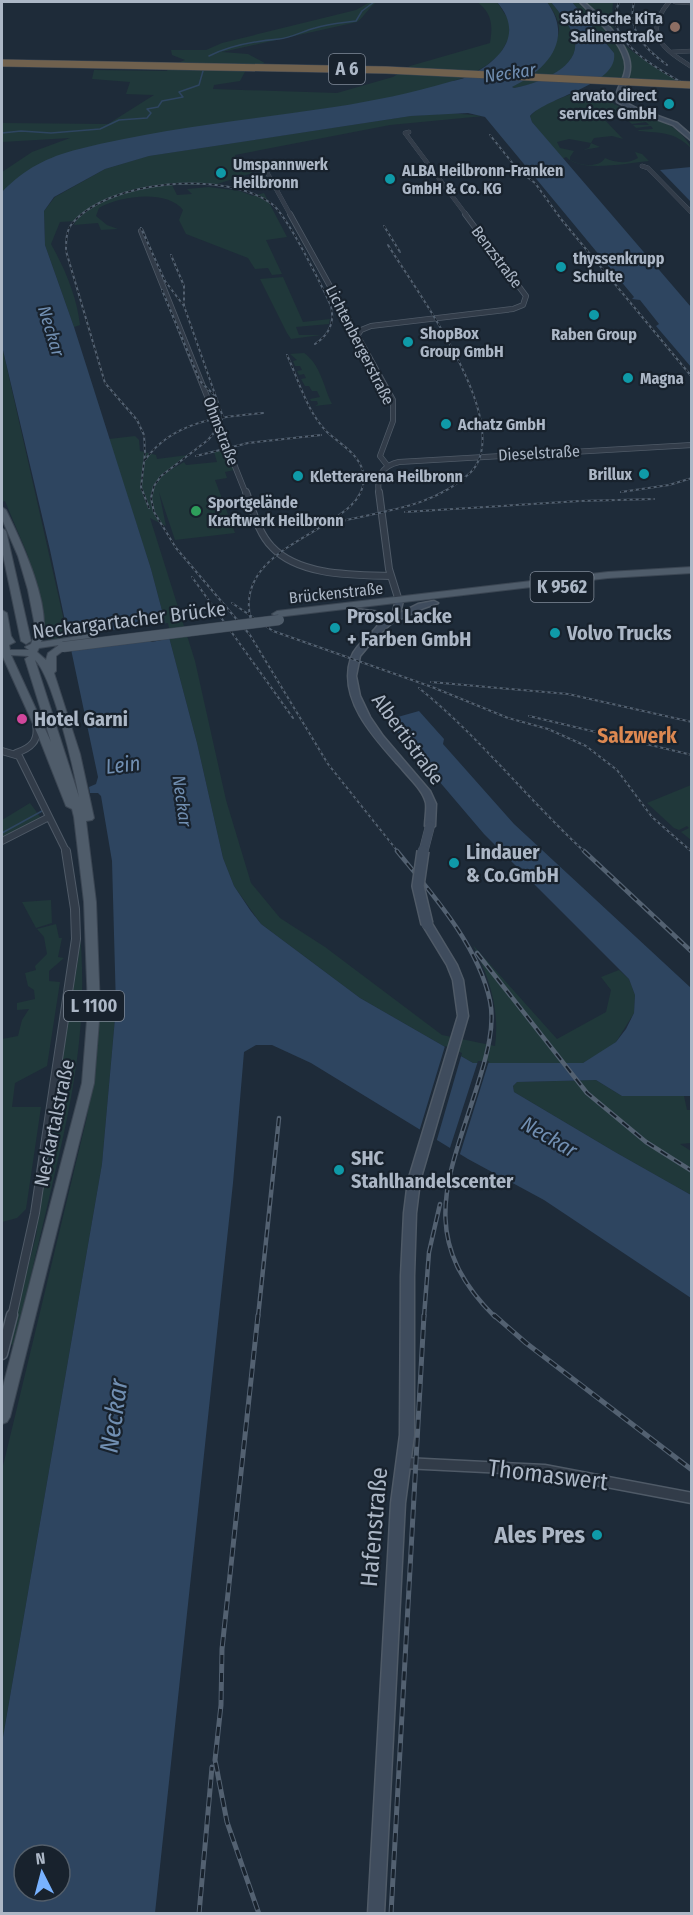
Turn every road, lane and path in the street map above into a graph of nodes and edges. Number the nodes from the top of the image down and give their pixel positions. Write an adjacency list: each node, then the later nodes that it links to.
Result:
1 (584, 2): 11 (main road)
2 (669, 2): 6 (street)
3 (675, 2): 4 (street)
4 (692, 3)
5 (692, 51): 6 (street)
6 (672, 52): 8 (street)
7 (2, 61): 9 (highway, A 6, bridge)
8 (692, 67)
9 (692, 83)
10 (409, 132): 16 (street, Benzstraße)
11 (692, 139)
12 (642, 166): 14 (street)
13 (264, 167): 16 (street, Lichtenbergerstraße)
14 (692, 213)
15 (141, 231): 23 (street, Ohmstraße)
16 (357, 336): 18 (street, Lichtenbergerstraße)
17 (692, 445): 18 (street, Dieselstraße)
18 (387, 465): 23 (street, Lichtenbergerstraße)
19 (2, 510): 30 (main road)
20 (2, 531): 33 (main road, Neckartalstraße / L 1100)
21 (692, 570): 25 (main road, K 9562)
22 (692, 575): 24 (main road, K 9562)
23 (391, 576): 25 (street, Lichtenbergerstraße)
24 (434, 603): 25 (main road, K 9562); 29 (main road)
25 (399, 604): 26 (main road, Brückenstraße / K 9562); 28 (main road, Brückenstraße / K 9562); 29 (main road, Albertistraße)
26 (356, 612): 28 (main road, Brückenstraße / K 9562); 29 (main road)
27 (2, 613): 33 (main road)
28 (278, 617): 32 (main road, Neckargartacher Brücke / K 9562, bridge); 32 (main road, Neckargartacher Brücke / K 9562)
29 (384, 626): 42 (main road, Albertistraße, bridge)
30 (41, 631): 32 (main road); 33 (main road)
31 (2, 636): 33 (main road)
32 (62, 643): 33 (main road, Neckargartacher Brücke / K 9562); 34 (main road)
33 (21, 651): 34 (main road); 35 (main road); 39 (main road, Neckartalstraße / L 1100)
34 (58, 702): 41 (main road)
35 (33, 715): 37 (street); 39 (main road)
36 (2, 751): 37 (street)
37 (16, 753): 38 (street)
38 (48, 816): 40 (street); 43 (street)
39 (83, 836): 41 (main road, Neckartalstraße / L 1100)
40 (2, 841)
41 (90, 902): 44 (main road, Neckartalstraße / L 1100)
42 (454, 1048): 45 (main road, Hafenstraße)
43 (2, 1354)
44 (2, 1417)
45 (404, 1463): 46 (street, Thomaswert); 47 (main road, Hafenstraße)
46 (692, 1498)
47 (376, 1914)

